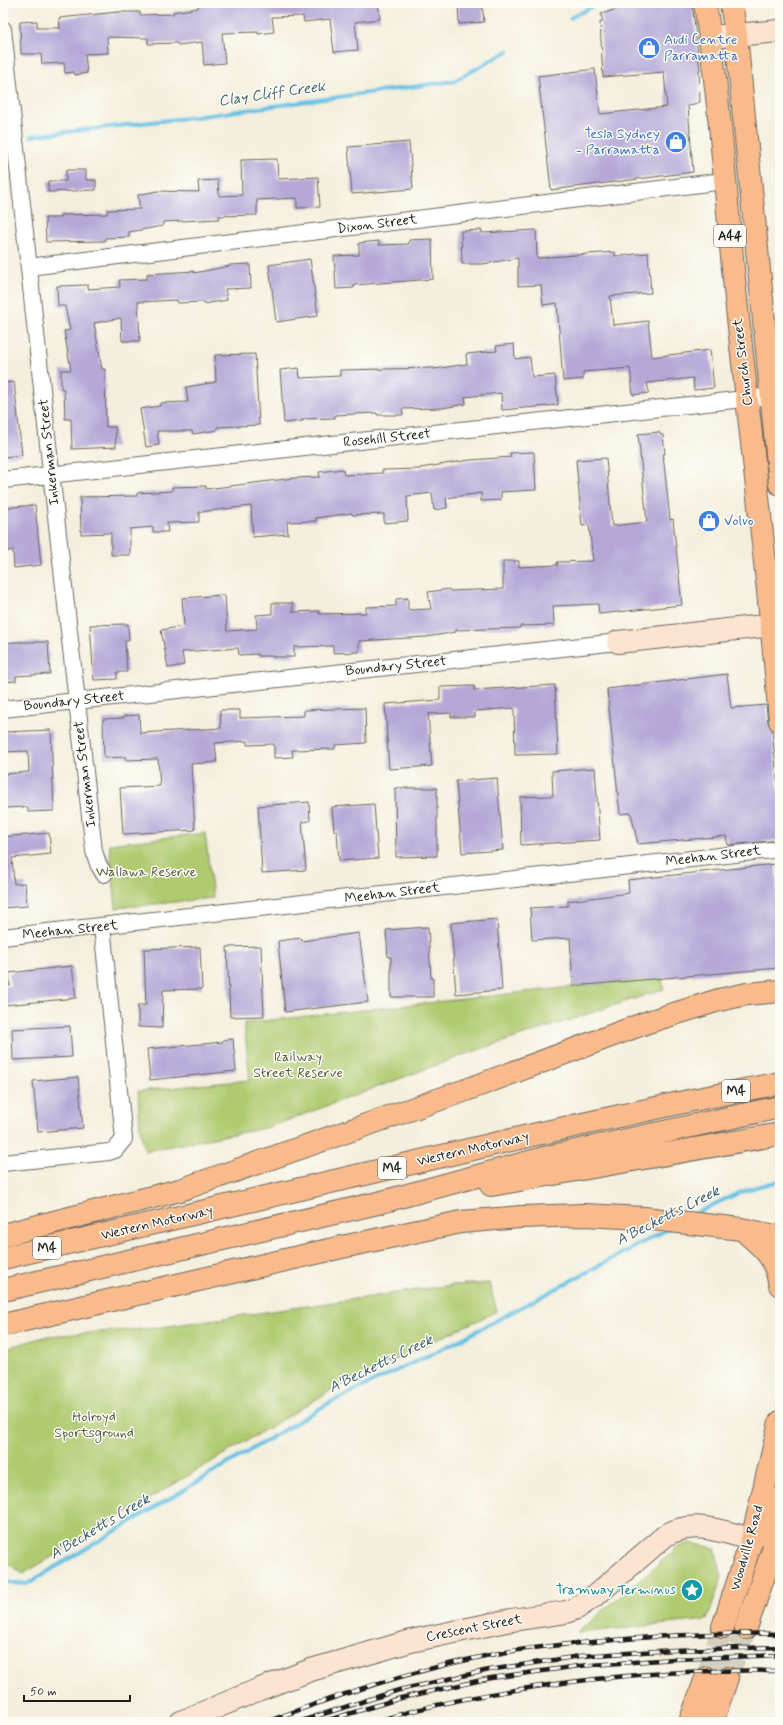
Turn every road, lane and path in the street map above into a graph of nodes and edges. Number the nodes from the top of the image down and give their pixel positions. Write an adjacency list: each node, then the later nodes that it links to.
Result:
1 (705, 3): 6 (main road, Church Street / A44)
2 (731, 3): 5 (main road, Church Street / A44)
3 (3, 29): 8 (street, Inkerman Street)
4 (780, 31): 5 (street)
5 (736, 35): 6 (street); 9 (main road, Church Street / A44)
6 (710, 37): 7 (main road, Church Street / A44)
7 (724, 181): 8 (street, Dixon Street); 10 (main road, Church Street / A44)
8 (29, 266): 11 (street, Inkerman Street)
9 (771, 396): 10 (street, Rosehill Street); 13 (main road, Church Street / A44)
10 (748, 398): 11 (street, Rosehill Street); 14 (main road, Church Street / A44)
11 (51, 474): 12 (street, Rosehill Street); 17 (street, Inkerman Street)
12 (3, 480)
13 (780, 484)
14 (775, 594): 15 (main road, Church Street / A44)
15 (769, 626): 16 (street, Boundary Street); 19 (main road, Church Street / A44)
16 (618, 642): 17 (street, Boundary Street)
17 (77, 701): 18 (street, Boundary Street); 21 (street, Inkerman Street)
18 (3, 709)
19 (780, 721)
20 (780, 849): 22 (street, Meehan Street)
21 (104, 874)
22 (102, 926): 23 (street, Meehan Street); 28 (street)
23 (3, 937)
24 (780, 991): 31 (main road)
25 (780, 1083): 33 (main road, Western Motorway / M4)
26 (780, 1107): 29 (main road, Western Motorway / M4)
27 (780, 1134): 29 (main road, Western Motorway / M4)
28 (3, 1163)
29 (378, 1203): 35 (main road, Western Motorway / M4)
30 (741, 1229): 32 (main road); 34 (main road); 36 (main road)
31 (3, 1235)
32 (780, 1237)
33 (3, 1258)
34 (780, 1285)
35 (3, 1290)
36 (3, 1325)
37 (780, 1422): 40 (main road, Woodville Road)
38 (780, 1499): 40 (main road)
39 (780, 1529): 42 (main road, Woodville Road)
40 (752, 1539): 41 (main road, Woodville Road); 45 (street, Crescent Street)
41 (723, 1627)
42 (746, 1628)
43 (706, 1678): 46 (main road)
44 (727, 1678): 47 (main road)
45 (180, 1722)
46 (690, 1722)
47 (712, 1722)

